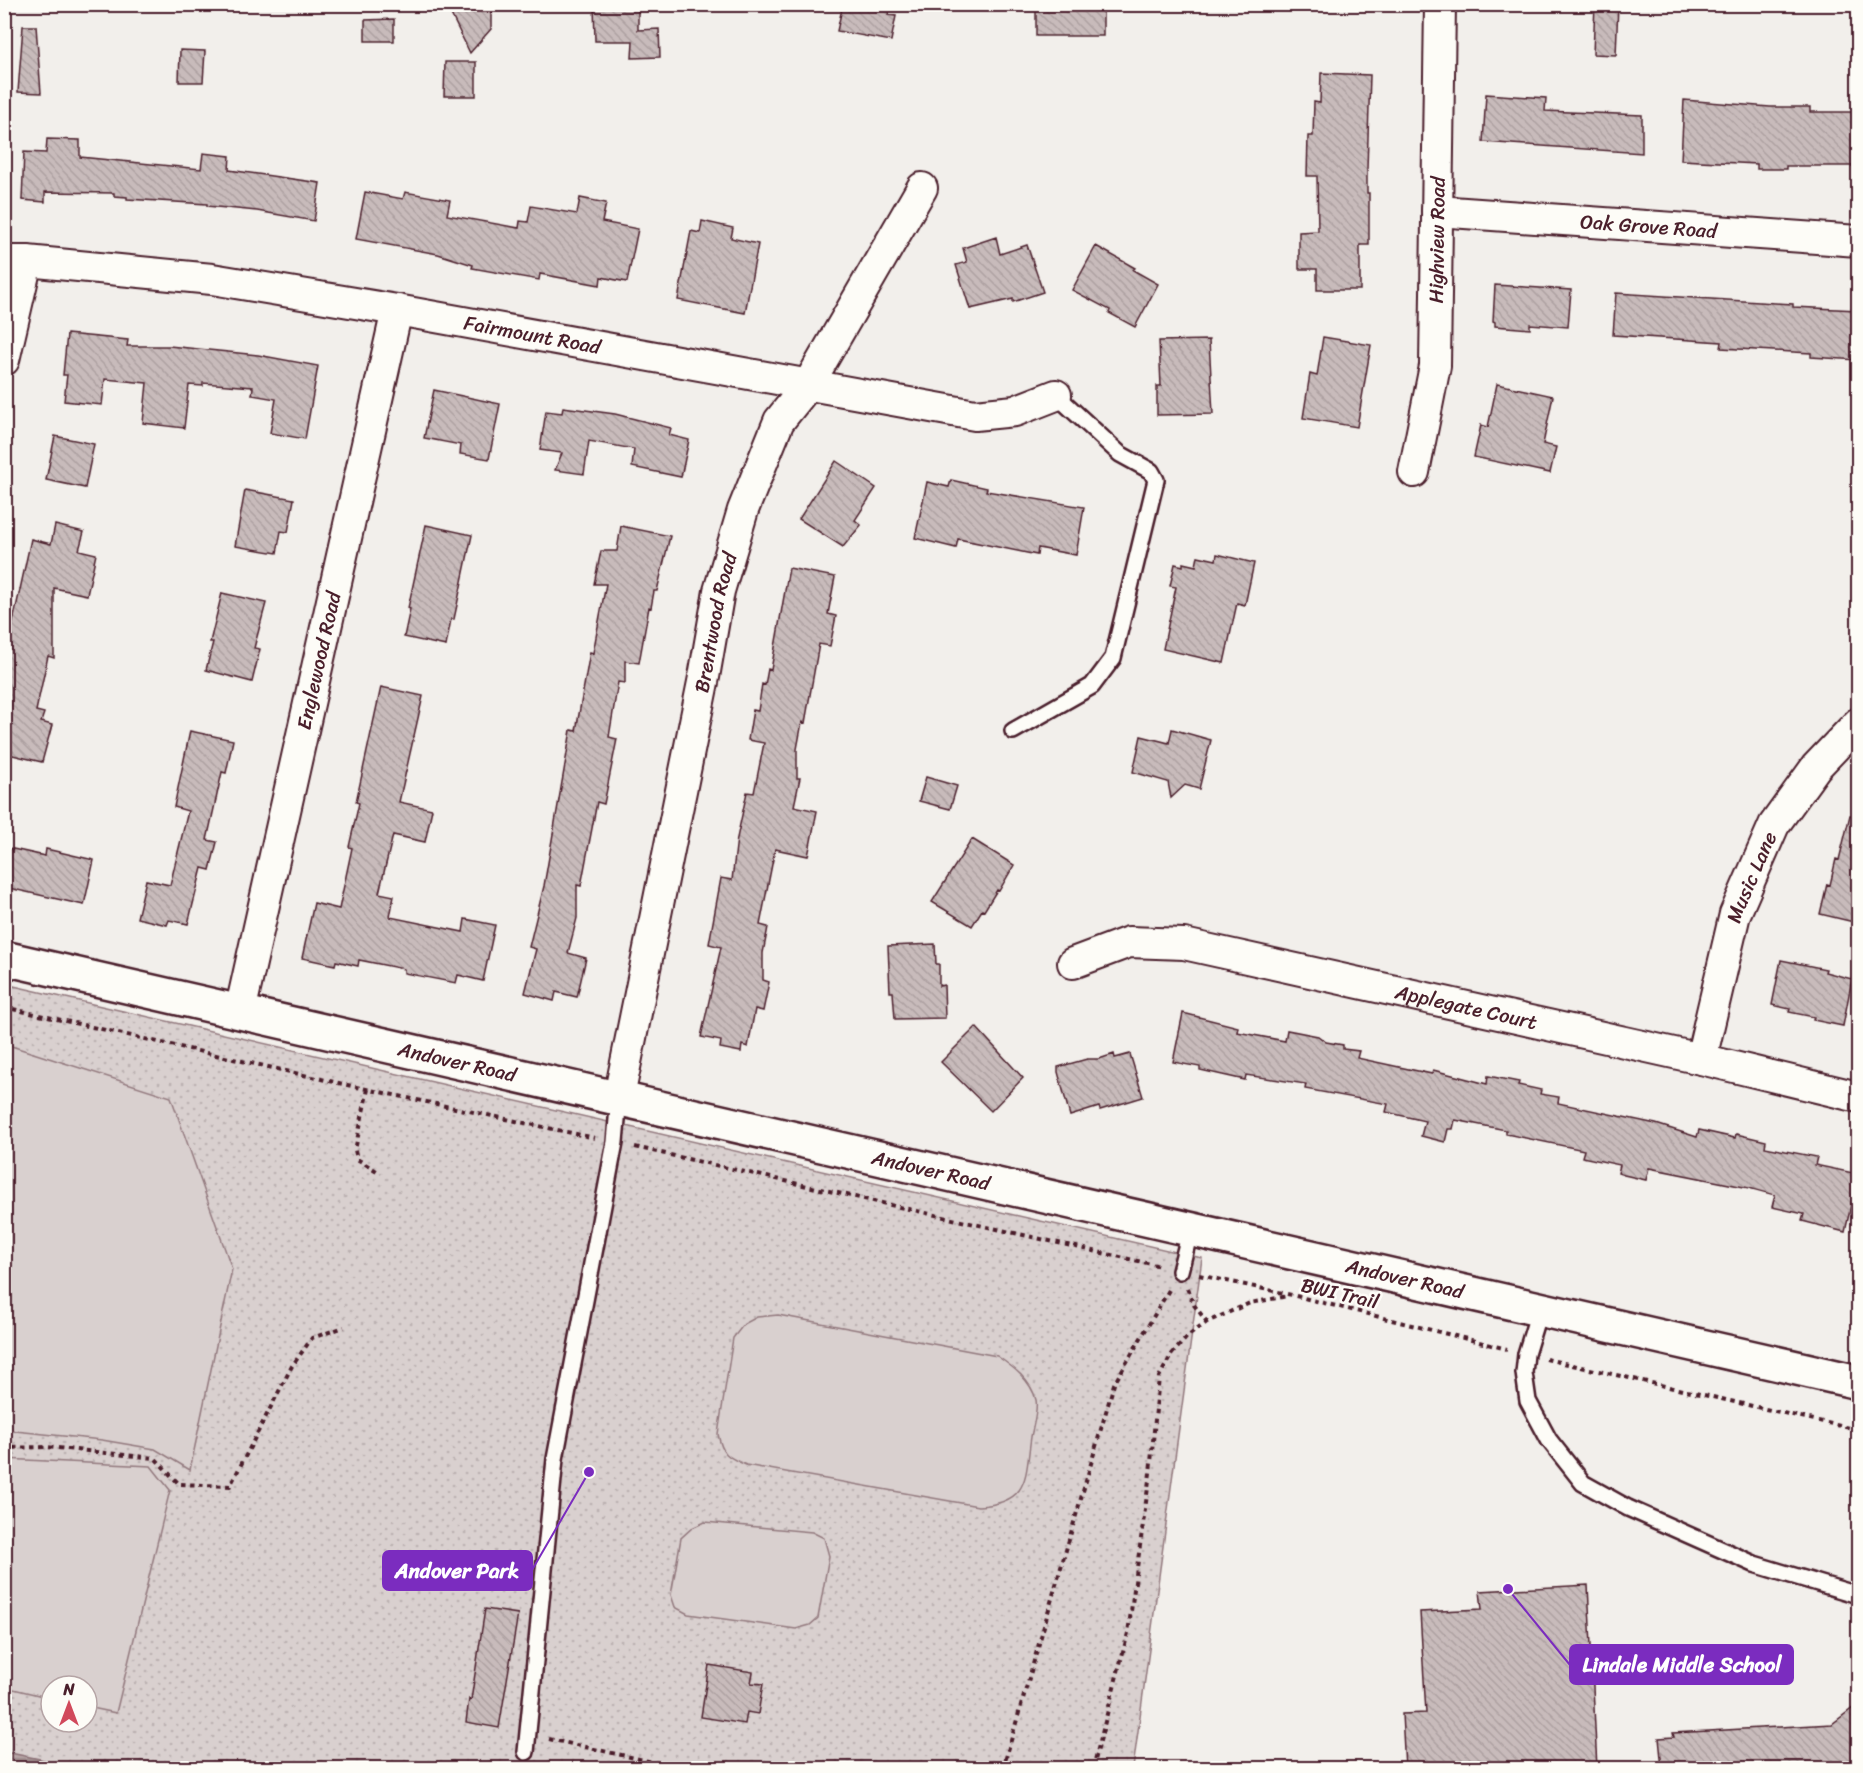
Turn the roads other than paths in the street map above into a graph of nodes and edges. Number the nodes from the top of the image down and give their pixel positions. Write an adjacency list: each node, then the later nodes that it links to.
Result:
1 (1440, 4): 3 (street, Highview Road)
2 (922, 188): 8 (street, Brentwood Road)
3 (1437, 211): 4 (street, Oak Grove Road); 10 (street, Highview Road)
4 (1858, 241)
5 (16, 261): 6 (street, Fairmount Road); 7 (street)
6 (397, 310): 8 (street, Fairmount Road); 15 (street, Englewood Road)
7 (4, 360)
8 (808, 385): 9 (street, Fairmount Road); 17 (street, Brentwood Road)
9 (1056, 395): 12 (lane)
10 (1414, 472)
11 (1858, 723): 16 (street, Music Lane)
12 (1013, 730)
13 (4, 958): 15 (street, Andover Road)
14 (1073, 963): 16 (street, Applegate Court)
15 (240, 1012): 17 (street, Andover Road)
16 (1701, 1059): 18 (street, Applegate Court)
17 (619, 1097): 19 (street, Andover Road); 24 (lane)
18 (1858, 1097)
19 (1191, 1228): 20 (lane); 21 (street, Andover Road)
20 (1180, 1271)
21 (1540, 1308): 22 (street, Andover Road); 23 (lane)
22 (1858, 1382)
23 (1858, 1595)
24 (526, 1752)

